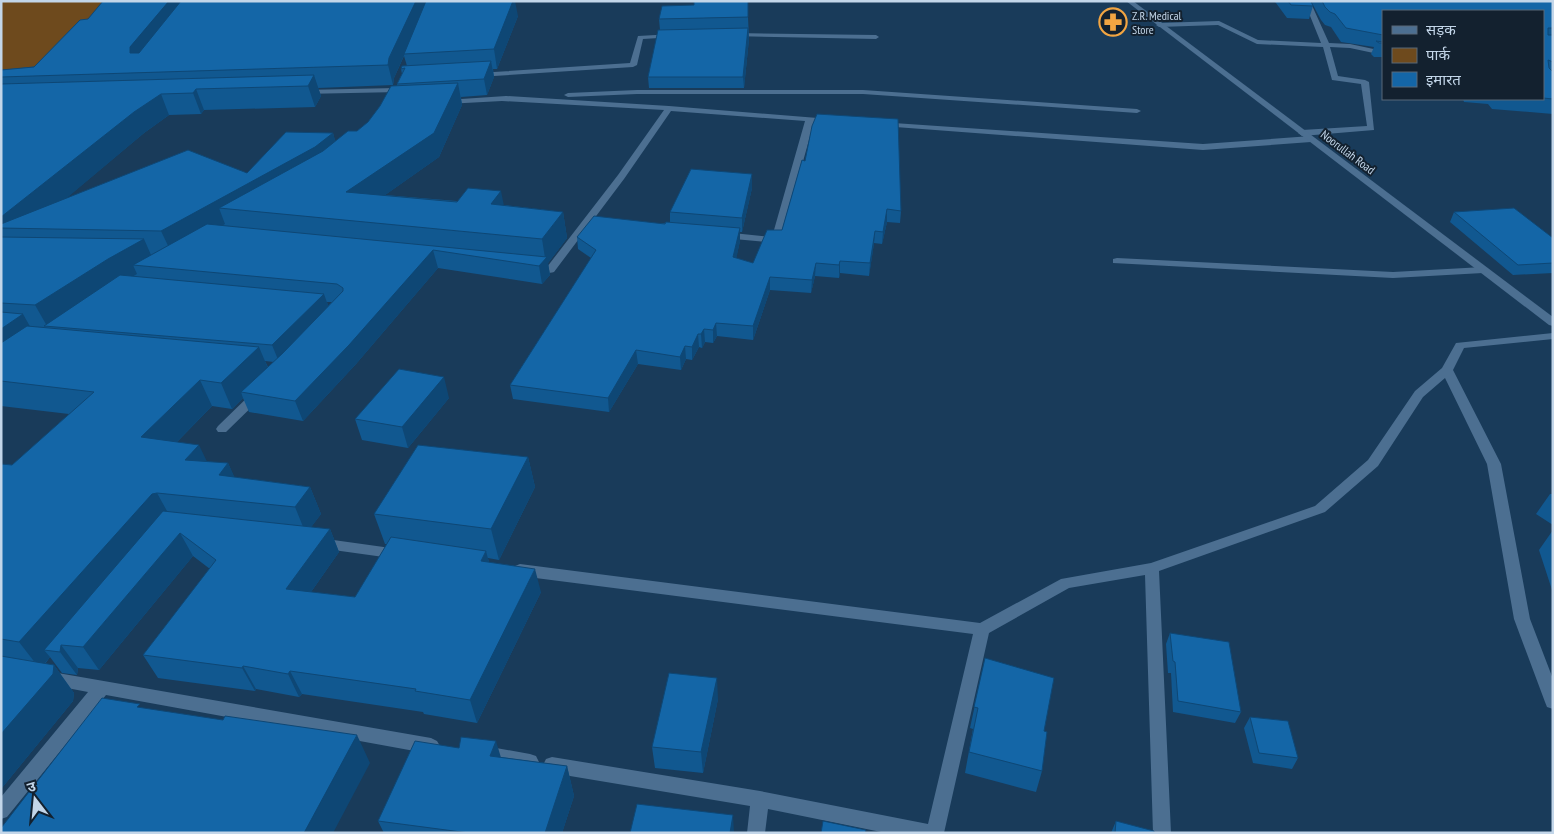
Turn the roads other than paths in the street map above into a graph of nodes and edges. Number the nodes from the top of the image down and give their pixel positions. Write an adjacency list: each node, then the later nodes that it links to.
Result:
1 (1128, 1): 3 (street, Noorullah Road)
2 (1307, 1): 7 (street)
3 (1160, 25): 7 (street); 19 (street, Noorullah Road)
4 (720, 35): 6 (street)
5 (680, 36): 9 (street)
6 (876, 37)
7 (1326, 45): 8 (street); 19 (street)
8 (1382, 53)
9 (468, 75)
10 (400, 80): 11 (street)
11 (290, 92)
12 (498, 98): 13 (street); 14 (street); 15 (street)
13 (440, 102)
14 (669, 108): 16 (street); 23 (street)
15 (1137, 112)
16 (810, 120): 17 (street); 21 (street)
17 (837, 121)
18 (874, 124): 20 (street)
19 (1302, 133): 20 (street, Noorullah Road)
20 (1311, 139): 24 (street, Noorullah Road)
21 (710, 234)
22 (1117, 261): 24 (street)
23 (521, 267)
24 (1483, 270): 25 (street, Noorullah Road)
25 (1553, 323)
26 (1553, 336): 27 (street)
27 (1447, 370): 32 (street); 37 (street)
28 (264, 388): 29 (street)
29 (222, 429)
30 (308, 541): 31 (street)
31 (414, 556)
32 (1152, 568): 34 (street); 47 (street)
33 (510, 569): 34 (street)
34 (982, 629): 46 (street)
35 (57, 663): 36 (street)
36 (102, 688): 38 (street); 43 (street)
37 (1553, 702)
38 (429, 746): 39 (street); 41 (street)
39 (449, 749)
40 (468, 752): 42 (street)
41 (421, 763)
42 (760, 799): 44 (street); 45 (street)
43 (1, 811)
44 (756, 833)
45 (931, 833)
46 (935, 833)
47 (1162, 833)

